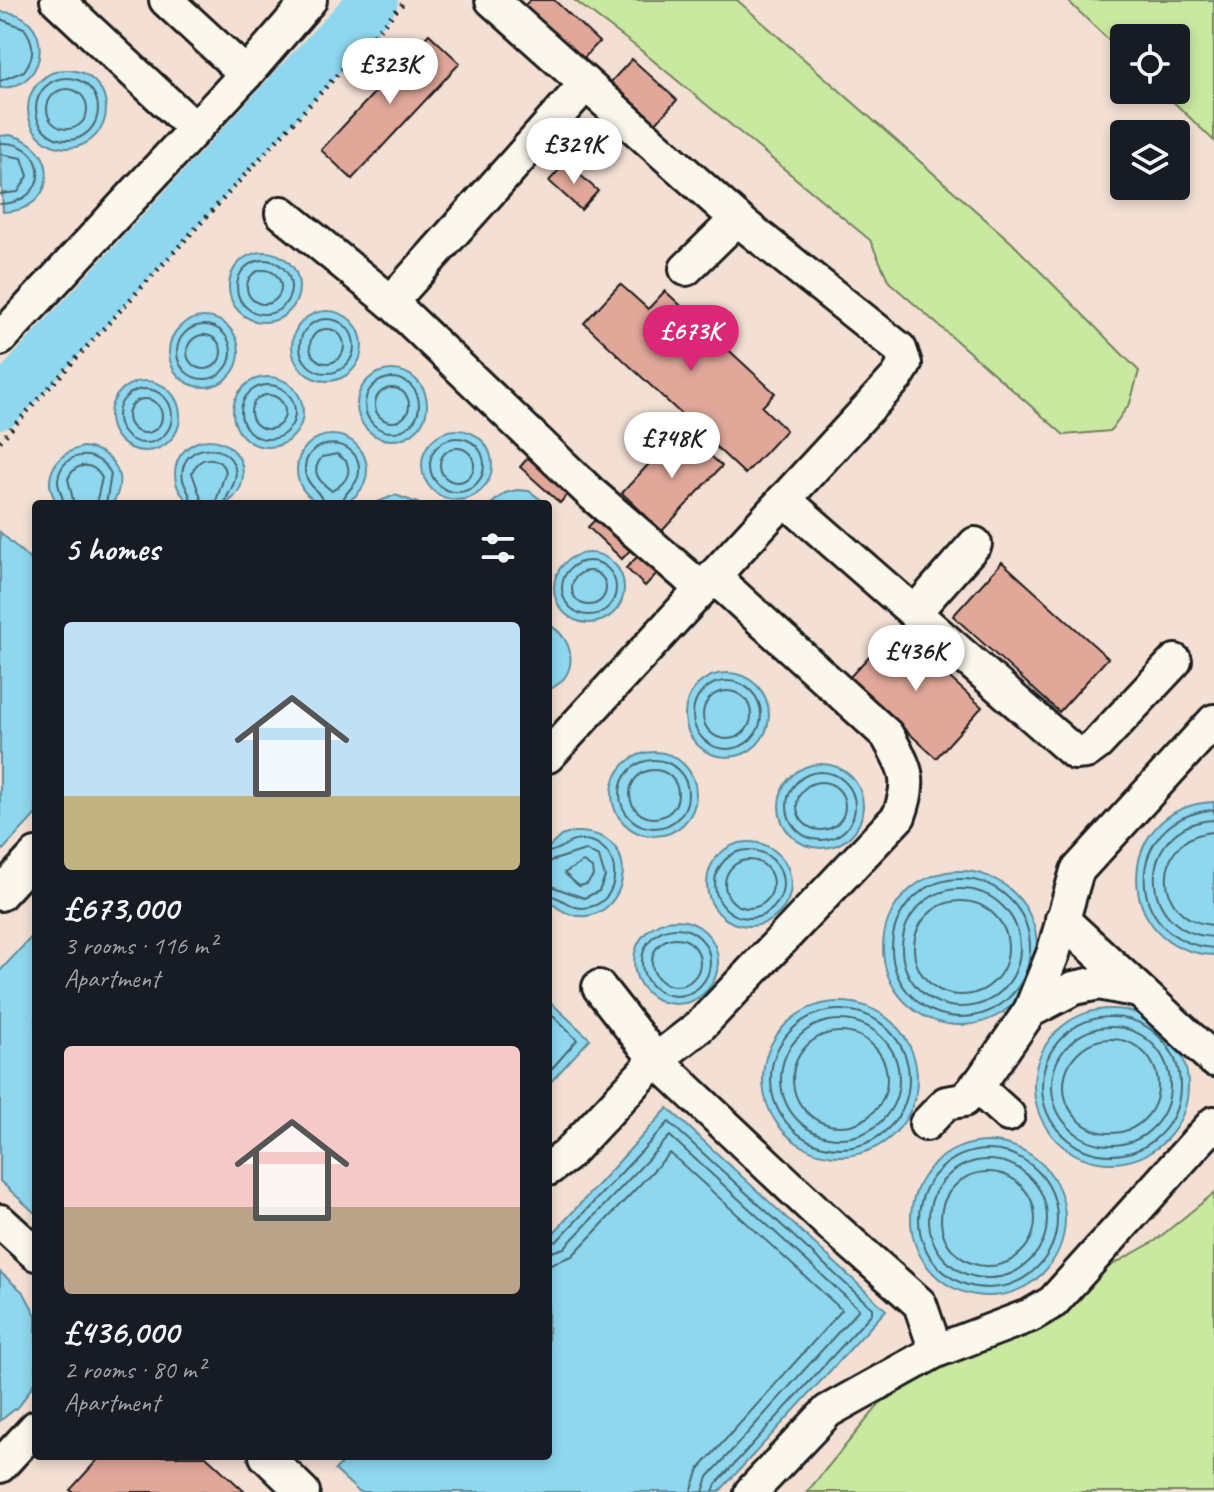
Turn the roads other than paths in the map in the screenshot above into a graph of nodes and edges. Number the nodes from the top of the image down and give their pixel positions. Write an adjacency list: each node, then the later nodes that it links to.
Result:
1 (57, 0): 7 (lane)
2 (166, 0): 5 (lane)
3 (310, 0): 5 (lane)
4 (492, 0): 6 (lane)
5 (246, 74): 7 (lane)
6 (584, 86): 9 (lane); 11 (lane)
7 (194, 128): 12 (lane)
8 (282, 213): 11 (lane)
9 (737, 219): 10 (lane); 13 (lane)
10 (686, 269)
11 (391, 302): 15 (lane)
12 (0, 339)
13 (784, 499): 15 (lane); 16 (lane)
14 (975, 544): 16 (lane)
15 (708, 583): 19 (lane); 26 (lane)
16 (914, 613): 17 (lane)
17 (1175, 661)
18 (1214, 721): 22 (lane)
19 (552, 752)
20 (32, 859): 21 (lane)
21 (0, 894)
22 (1062, 919): 24 (lane); 25 (lane)
23 (599, 987): 26 (lane)
24 (1139, 991): 25 (lane); 27 (lane)
25 (1030, 1011): 28 (lane)
26 (656, 1060): 32 (lane); 35 (lane)
27 (1214, 1060)
28 (976, 1086): 29 (lane); 31 (lane)
29 (1008, 1115)
30 (1214, 1123): 35 (lane)
31 (926, 1124)
32 (552, 1166)
33 (0, 1221): 34 (lane)
34 (32, 1250)
35 (936, 1351): 40 (lane)
36 (32, 1431): 38 (lane)
37 (270, 1460): 39 (lane)
38 (0, 1466)
39 (303, 1492)
40 (751, 1492)

